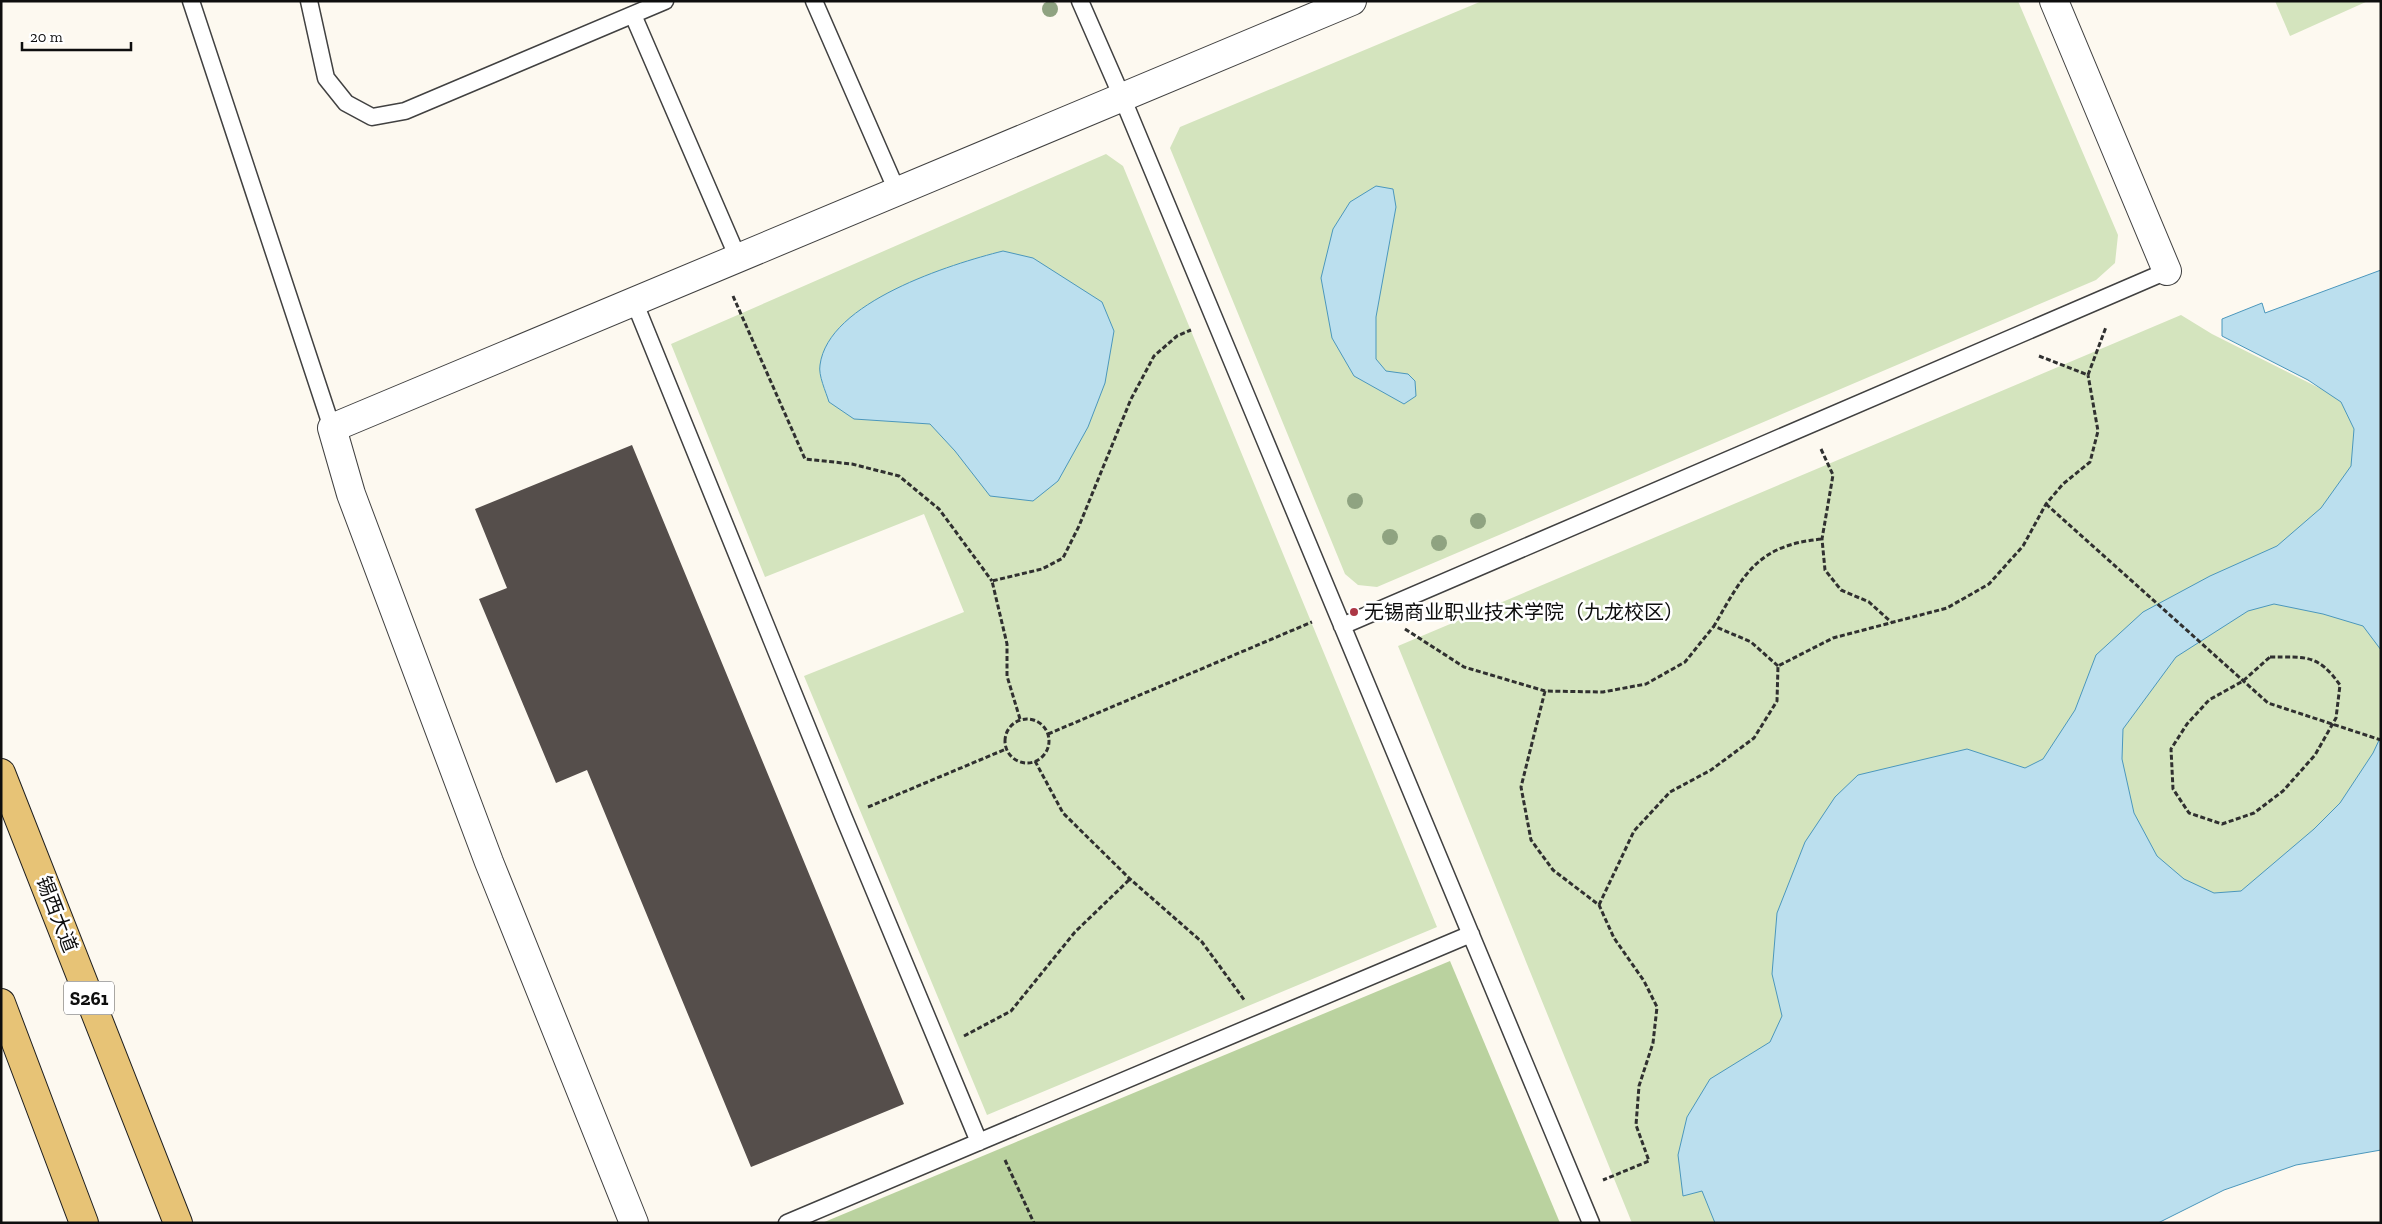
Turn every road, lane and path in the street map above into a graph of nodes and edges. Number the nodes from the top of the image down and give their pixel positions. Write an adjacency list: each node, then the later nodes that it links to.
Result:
1 (191, 1): 19 (lane)
2 (309, 1): 8 (lane)
3 (665, 1): 8 (lane)
4 (814, 1): 10 (lane)
5 (1080, 1): 9 (lane)
6 (1352, 1): 9 (street)
7 (2054, 1): 12 (street)
8 (633, 15): 11 (lane)
9 (1122, 97): 10 (street); 15 (lane)
10 (897, 191): 11 (street)
11 (729, 262): 14 (street); 22 (path)
12 (2167, 271): 13 (lane)
13 (2119, 291): 16 (lane); 17 (path)
14 (634, 301): 19 (street); 36 (lane)
15 (1214, 319): 22 (path); 24 (lane)
16 (2004, 341): 17 (path); 18 (lane)
17 (2088, 375): 20 (path)
18 (1810, 424): 21 (path); 23 (lane)
19 (332, 428): 47 (street)
20 (2046, 504): 25 (path); 28 (path)
21 (1822, 539): 25 (path); 26 (path)
22 (992, 581): 30 (path)
23 (1378, 611): 24 (lane); 29 (path)
24 (1339, 619): 31 (path); 39 (lane)
25 (1892, 623): 27 (path)
26 (1714, 626): 27 (path); 29 (path)
27 (1778, 666): 38 (path)
28 (2242, 681): 28 (path); 32 (path)
29 (1546, 691): 38 (path)
30 (1020, 719): 31 (path); 33 (path)
31 (1048, 734): 34 (path)
32 (2381, 740)
33 (1006, 748): 34 (path); 36 (path)
34 (1035, 761): 37 (path)
35 (1, 774): 46 (main road, 锡西大道 / S261)
36 (844, 818): 42 (lane)
37 (1130, 879): 41 (path); 42 (path)
38 (1599, 905): 44 (path)
39 (1471, 934): 41 (lane); 44 (lane)
40 (1, 1003): 45 (main road)
41 (1261, 1023): 43 (lane)
42 (941, 1049): 43 (lane)
43 (987, 1138): 48 (lane); 49 (path)
44 (1578, 1190): 50 (lane)
45 (84, 1223)
46 (178, 1223)
47 (634, 1223)
48 (787, 1223)
49 (1034, 1223)
50 (1591, 1223)

